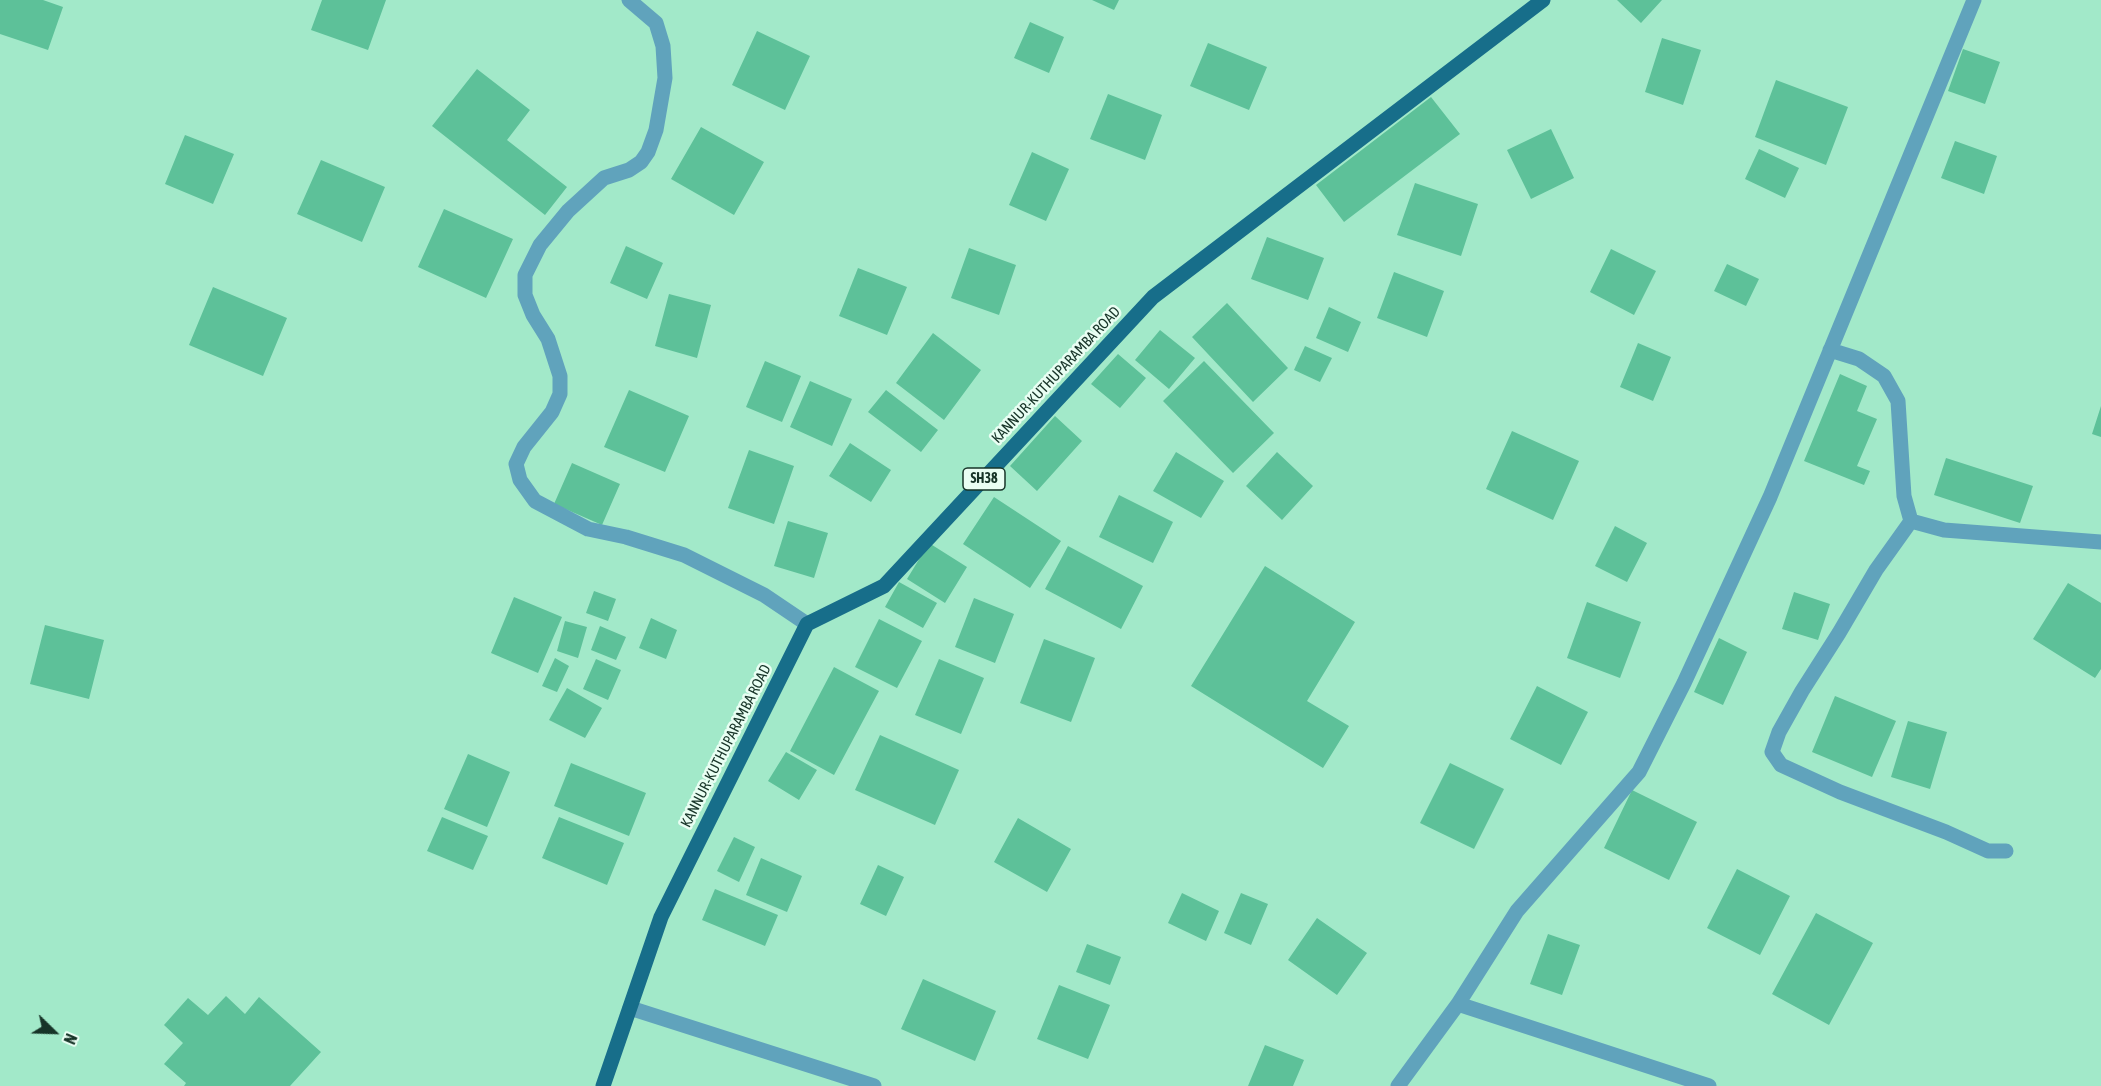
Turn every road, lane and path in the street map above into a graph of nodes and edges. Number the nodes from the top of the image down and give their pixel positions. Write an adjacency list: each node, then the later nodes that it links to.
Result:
1 (629, 0): 7 (street)
2 (1543, 0): 7 (main road, KANNUR-KUTHUPARAMBA ROAD / SH38)
3 (1974, 0): 4 (street)
4 (1830, 350): 5 (street); 9 (street)
5 (1911, 521): 6 (street); 8 (street)
6 (2101, 542)
7 (807, 624): 10 (main road, KANNUR-KUTHUPARAMBA ROAD)
8 (2006, 851)
9 (1458, 1004): 13 (street); 14 (street)
10 (630, 1008): 11 (main road, KANNUR-KUTHUPARAMBA ROAD); 12 (street)
11 (603, 1086)
12 (873, 1086)
13 (1398, 1086)
14 (1708, 1086)

